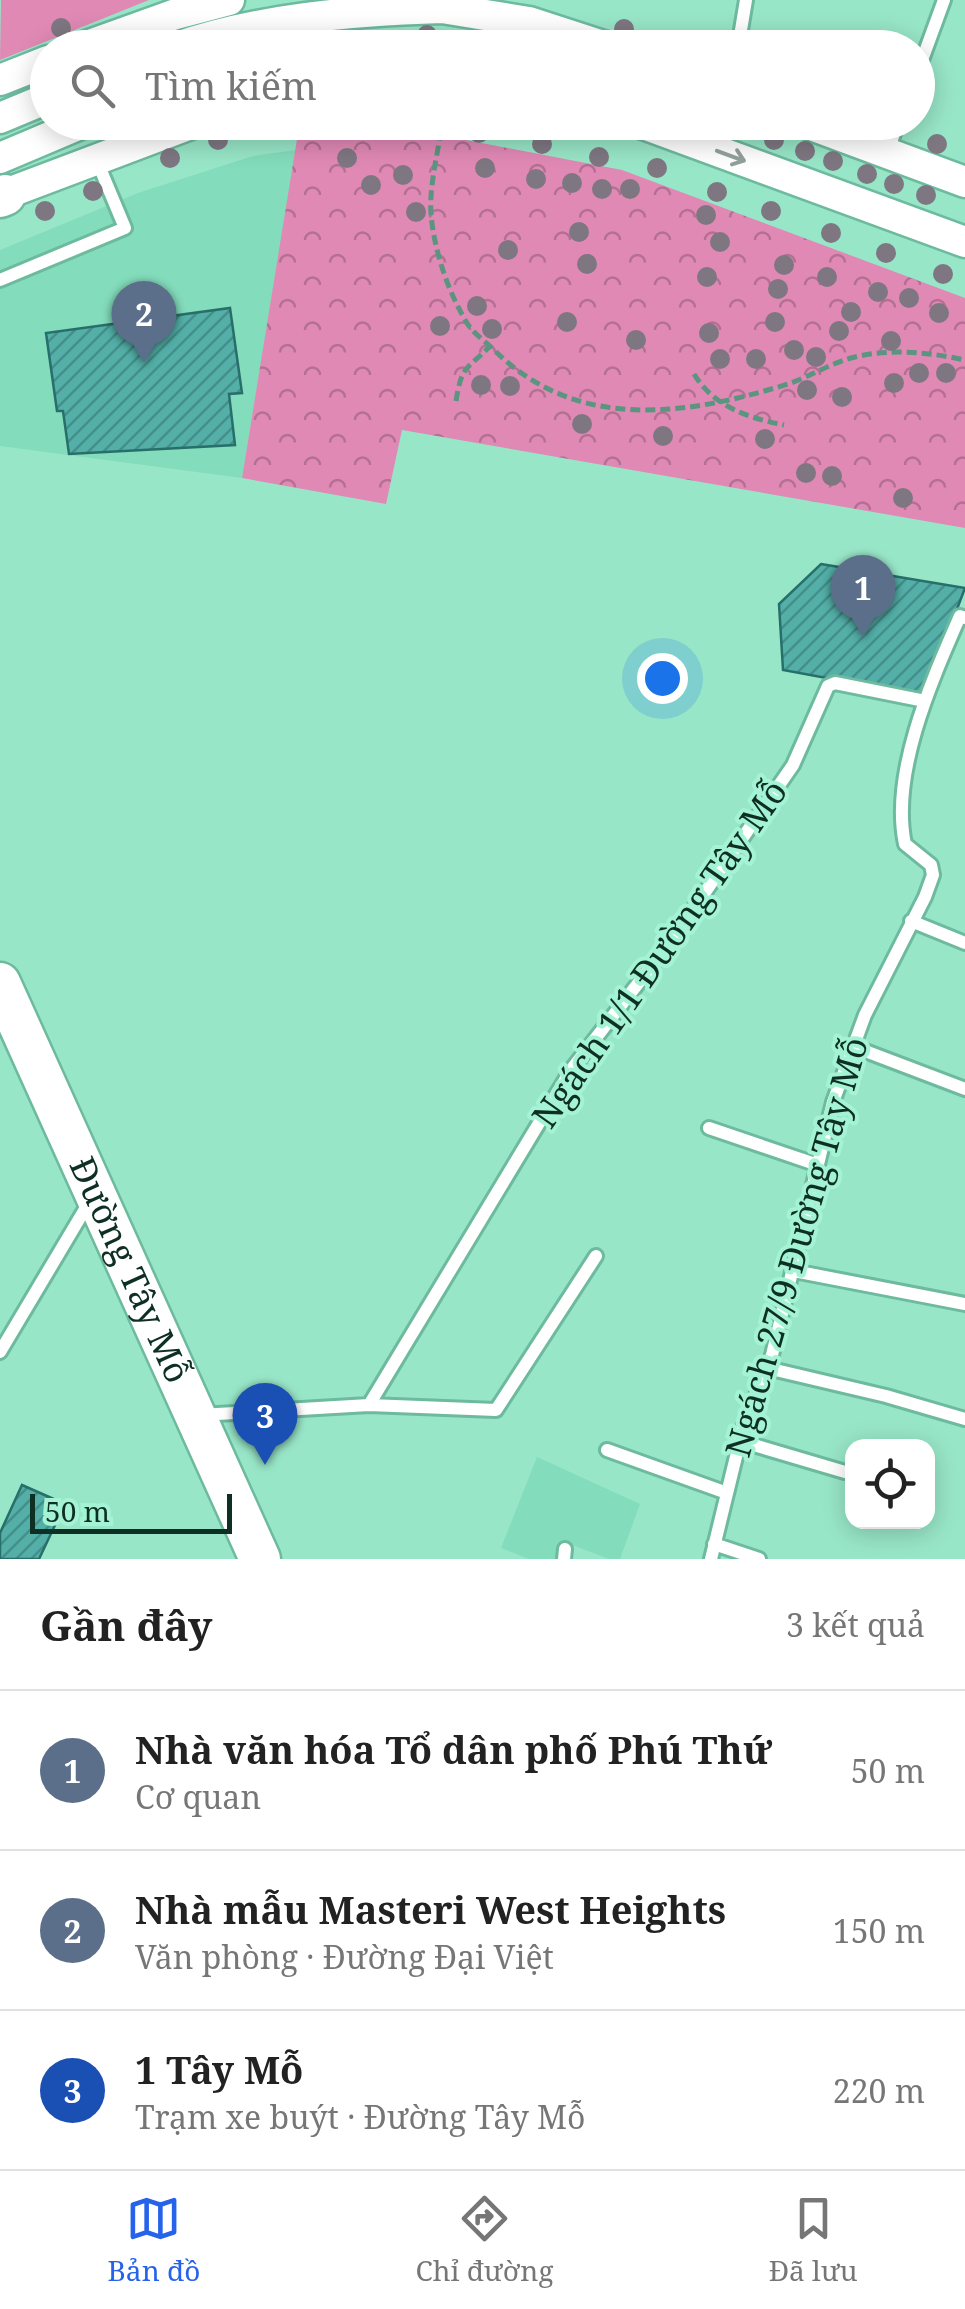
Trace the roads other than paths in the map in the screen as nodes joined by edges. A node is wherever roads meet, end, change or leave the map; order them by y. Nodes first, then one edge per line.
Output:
1 (229, 0) edge
2 (746, 0) edge
3 (944, 0) edge
4 (430, 4) edge
5 (131, 30) edge
6 (240, 30) edge
7 (555, 30) edge
8 (741, 30) edge
9 (933, 30) edge
10 (30, 68) edge
11 (0, 80) edge
12 (30, 106) edge
13 (0, 118) edge
14 (62, 140) edge
15 (147, 140) edge
16 (685, 140) edge
17 (852, 140) edge
18 (892, 140) edge
19 (887, 153) junction
20 (96, 159) junction
21 (965, 182) edge
22 (1, 187) edge
23 (965, 242) edge
24 (0, 280) edge
25 (963, 613) edge
26 (924, 702) junction
27 (912, 921) junction
28 (965, 943) edge
29 (0, 983) edge
30 (852, 1046) junction
31 (965, 1088) edge
32 (709, 1128) dead end
33 (818, 1164) junction
34 (95, 1193) junction
35 (596, 1256) dead end
36 (794, 1272) junction
37 (965, 1304) edge
38 (0, 1352) edge
39 (767, 1368) junction
40 (370, 1405) junction
41 (197, 1416) junction
42 (965, 1419) edge
43 (740, 1441) junction
44 (607, 1450) dead end
45 (844, 1472) dead end
46 (727, 1492) junction
47 (712, 1552) edge
48 (260, 1559) edge
49 (759, 1559) edge

1 - 5 street
2 - 8 lane
3 - 9 lane
4 - 6 street
4 - 7 street
10 - 11 street
12 - 13 street
14 - 22 street
15 - 20 street
16 -> 23 street
17 - 19 street
18 - 19 lane
19 - 21 street
20 - 22 street
20 - 24 lane
25 - 26 lane, Ngách 27/9 Đường Tây Mỗ
26 - 27 lane, Ngách 27/9 Đường Tây Mỗ
26 - 40 lane, Ngách 1/1 Đường Tây Mỗ
27 - 28 lane
27 - 30 lane, Ngách 27/9 Đường Tây Mỗ
29 - 34 main road, Đường Tây Mỗ
30 - 31 lane
30 - 33 lane, Ngách 27/9 Đường Tây Mỗ
32 - 33 lane
33 - 36 lane, Ngách 27/9 Đường Tây Mỗ
34 - 38 lane
34 - 41 main road, Đường Tây Mỗ
35 - 40 lane
36 - 37 lane
36 - 39 lane, Ngách 27/9 Đường Tây Mỗ
39 - 42 lane
39 - 43 lane, Ngách 27/9 Đường Tây Mỗ
40 - 41 lane
41 - 48 main road, Đường Tây Mỗ
43 - 45 lane
43 - 46 lane, Ngách 27/9 Đường Tây Mỗ
44 - 46 lane
46 - 47 lane, Ngách 27/9 Đường Tây Mỗ
47 - 49 lane

